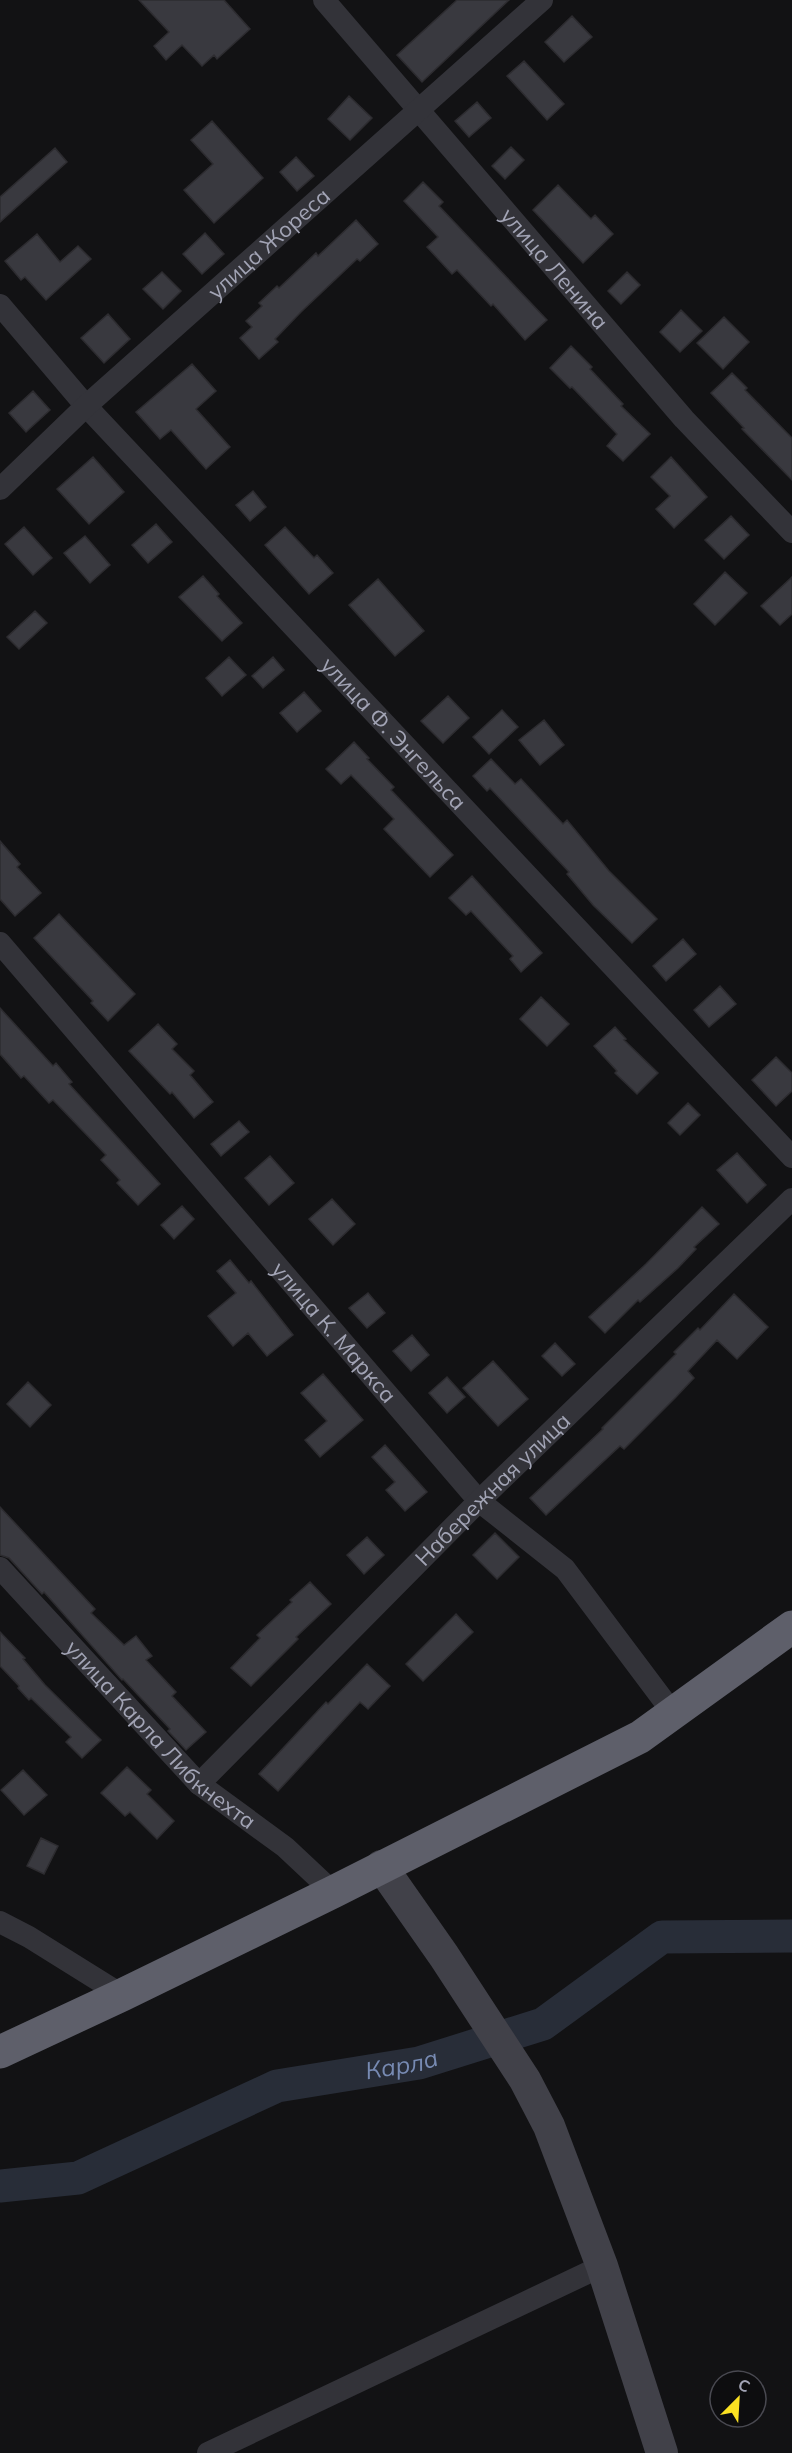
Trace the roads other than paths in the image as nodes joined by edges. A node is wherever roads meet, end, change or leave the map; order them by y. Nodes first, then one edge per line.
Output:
1 (324, 0) edge
2 (542, 0) edge
3 (419, 109) junction
4 (0, 305) edge
5 (87, 406) junction
6 (0, 489) edge
7 (792, 532) edge
8 (0, 943) edge
9 (792, 1157) edge
10 (792, 1199) edge
11 (479, 1501) junction
12 (0, 1568) edge
13 (792, 1627) edge
14 (673, 1713) junction
15 (199, 1784) junction
16 (381, 1866) junction
17 (333, 1892) junction
18 (0, 1922) edge
19 (122, 1995) junction
20 (0, 2052) edge
21 (602, 2266) junction
22 (208, 2453) edge
23 (662, 2453) edge

1 - 3 street, улица Ленина
2 - 3 street, улица Жореса
3 - 5 street, улица Жореса
3 - 7 street, улица Ленина
4 - 5 street, улица Ф. Энгельса
5 - 6 street, улица Жореса
5 - 9 street, улица Ф. Энгельса
8 - 11 street, улица К. Маркса
10 - 11 street, Набережная улица
11 - 14 street, улица К. Маркса
11 - 15 street, Набережная улица
12 - 15 street, улица Карла Либкнехта
13 - 14 highway
14 - 16 highway
15 - 17 street, улица Карла Либкнехта
16 - 17 highway
16 - 21 street
17 - 19 highway
18 - 19 street
19 - 20 highway
21 - 22 street
21 - 23 street

